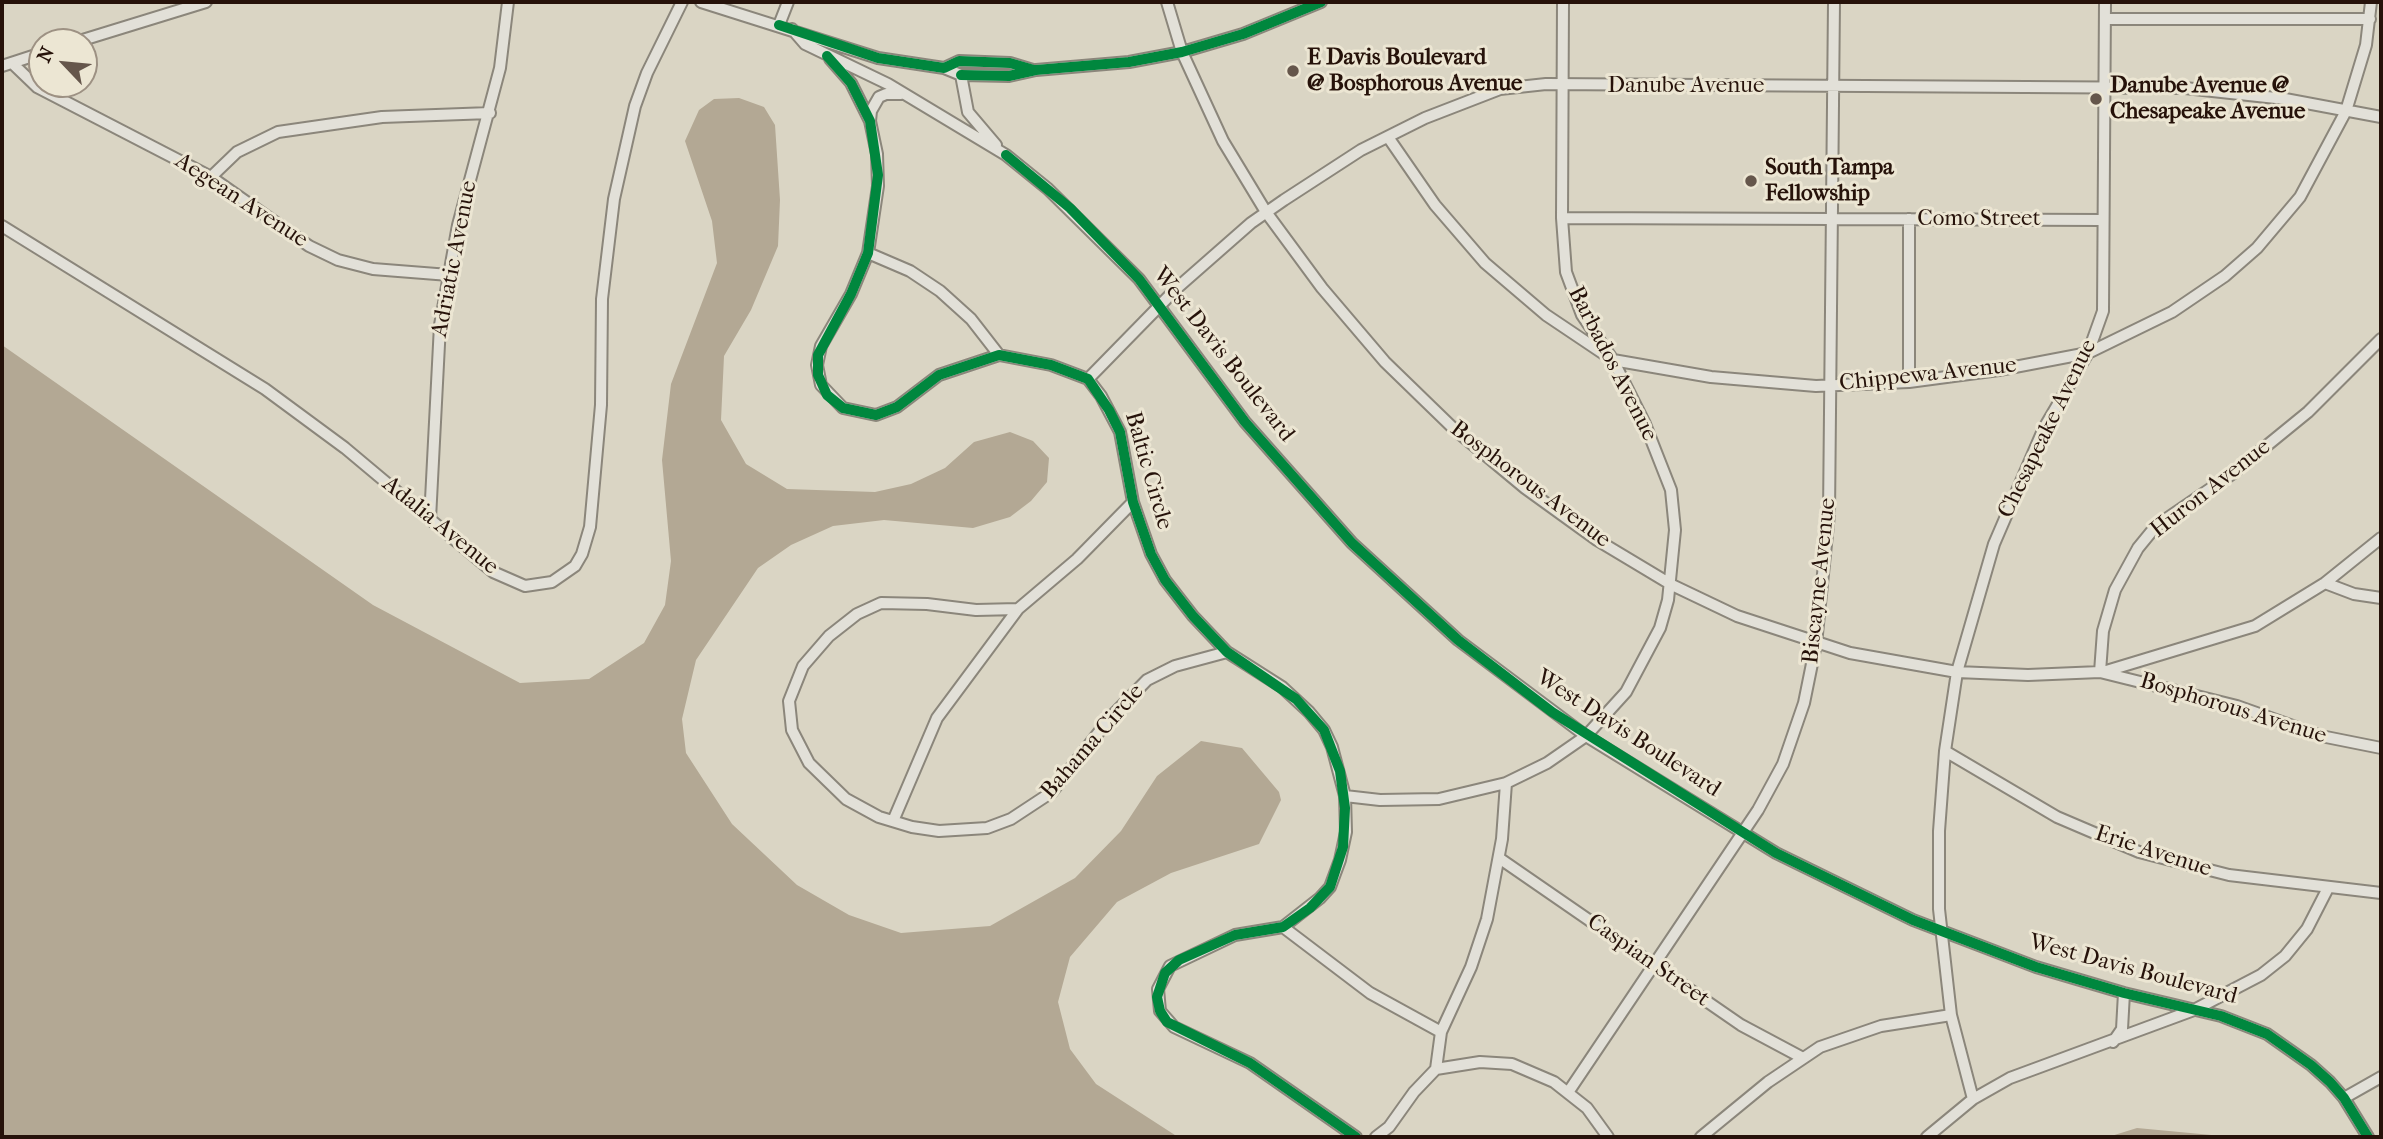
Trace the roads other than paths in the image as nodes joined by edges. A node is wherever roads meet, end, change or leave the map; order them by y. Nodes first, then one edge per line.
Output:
1 (206, 2) edge
2 (509, 2) edge
3 (682, 2) edge
4 (701, 2) edge
5 (788, 2) edge
6 (1167, 2) edge
7 (1321, 2) edge
8 (1563, 2) edge
9 (1834, 2) edge
10 (2105, 2) edge
11 (2371, 2) edge
12 (2106, 19) junction
13 (2370, 19) junction
14 (779, 25) junction
15 (792, 29) junction
16 (98, 35) edge
17 (1182, 52) junction
18 (827, 56) junction
19 (28, 57) edge
20 (7, 64) edge
21 (944, 68) junction
22 (1036, 70) junction
23 (961, 75) junction
24 (1562, 85) junction
25 (1834, 86) junction
26 (2106, 86) junction
27 (906, 94) junction
28 (2346, 111) junction
29 (490, 113) junction
30 (2381, 117) edge
31 (870, 121) junction
32 (1388, 136) junction
33 (1006, 155) junction
34 (211, 177) junction
35 (1266, 212) junction
36 (1562, 218) junction
37 (1833, 219) junction
38 (1909, 219) junction
39 (2104, 220) junction
40 (2, 226) edge
41 (868, 253) junction
42 (449, 275) junction
43 (1160, 304) junction
44 (2381, 339) edge
45 (2088, 353) junction
46 (999, 355) junction
47 (1613, 360) junction
48 (1088, 379) junction
49 (1909, 382) junction
50 (1831, 386) junction
51 (1133, 502) junction
52 (430, 519) junction
53 (2381, 538) edge
54 (2325, 583) junction
55 (1672, 585) junction
56 (2381, 598) edge
57 (1018, 609) junction
58 (1816, 644) junction
59 (1227, 652) junction
60 (1957, 672) junction
61 (2100, 672) junction
62 (1586, 736) junction
63 (2381, 748) edge
64 (1945, 751) junction
65 (1506, 783) junction
66 (1345, 796) junction
67 (893, 821) junction
68 (1743, 834) junction
69 (1499, 858) junction
70 (2328, 888) junction
71 (2381, 893) edge
72 (1283, 927) junction
73 (1941, 932) junction
74 (1654, 965) junction
75 (2124, 993) junction
76 (2194, 1010) junction
77 (1951, 1015) junction
78 (1441, 1032) junction
79 (2113, 1042) junction
80 (1801, 1057) junction
81 (1436, 1069) junction
82 (2381, 1076) edge
83 (1569, 1091) junction
84 (2344, 1098) junction
85 (1973, 1099) junction
86 (1356, 1137) edge
87 (1376, 1137) edge
88 (1608, 1137) edge
89 (1701, 1137) edge
90 (1927, 1137) edge
91 (2368, 1137) edge

1 - 16 street
2 - 29 street, Adriatic Avenue
3 - 52 street, Adalia Avenue
4 - 14 street
5 - 14 street
6 - 17 street, Bosphorous Avenue
7 - 17 street
8 - 24 street, Barbados Avenue
9 - 25 street, Biscayne Avenue
10 - 12 street, Chesapeake Avenue
11 - 13 street, Chippewa Avenue
12 - 13 street
12 - 26 street, Chesapeake Avenue
13 - 28 street, Chippewa Avenue
14 - 15 street
15 - 18 street, West Davis Boulevard
15 - 21 street
17 - 22 street
17 - 35 street, Bosphorous Avenue
18 - 27 street, West Davis Boulevard
18 - 31 street
19 - 20 street
20 - 34 street, Aegean Avenue
21 - 22 street
21 - 23 street
22 - 23 street
23 - 33 street, West Davis Boulevard
24 - 25 street, Danube Avenue
24 - 32 street, Danube Avenue
24 - 36 street, Barbados Avenue
25 - 26 street, Danube Avenue
25 - 37 street, Biscayne Avenue
26 - 28 street, Danube Avenue
26 - 39 street, Chesapeake Avenue
27 - 31 street
27 - 33 street, West Davis Boulevard
28 - 30 street, Danube Avenue
28 - 45 street, Chippewa Avenue
29 - 34 street
29 - 42 street, Adriatic Avenue
31 - 41 street
32 - 35 street, Danube Avenue
32 - 47 street, Chippewa Avenue
33 - 43 street, West Davis Boulevard
34 - 42 street, Aegean Avenue
35 - 43 street, Danube Avenue
35 - 55 street, Bosphorous Avenue
36 - 37 street, Como Street
36 - 47 street, Barbados Avenue
37 - 38 street, Como Street
37 - 50 street, Biscayne Avenue
38 - 39 street, Como Street
38 - 49 street
39 - 45 street, Chesapeake Avenue
40 - 52 street, Adalia Avenue
41 - 46 street
41 - 46 street
42 - 52 street, Adriatic Avenue
43 - 48 street, Danube Avenue
43 - 62 street, West Davis Boulevard
44 - 61 street, Huron Avenue
45 - 49 street, Chippewa Avenue
45 - 60 street, Chesapeake Avenue
46 - 48 street
47 - 50 street, Chippewa Avenue
47 - 55 street, Barbados Avenue
48 - 51 street, Baltic Circle
49 - 50 street, Chippewa Avenue
50 - 58 street, Biscayne Avenue
51 - 57 street
51 - 59 street, Baltic Circle
53 - 54 street
54 - 56 street
54 - 61 street
55 - 58 street, Bosphorous Avenue
55 - 62 street, Barbados Avenue
57 - 67 street
57 - 67 street, Bahama Circle
58 - 60 street, Bosphorous Avenue
58 - 68 street, Biscayne Avenue
59 - 66 street, Baltic Circle
59 - 67 street, Bahama Circle
60 - 61 street, Bosphorous Avenue
60 - 64 street, Chesapeake Avenue
61 - 63 street, Bosphorous Avenue
62 - 65 street, Barbados Avenue
62 - 68 street, West Davis Boulevard
64 - 70 street, Erie Avenue
64 - 73 street, Chesapeake Avenue
65 - 66 street, Barbados Avenue
65 - 69 street
66 - 72 street, Baltic Circle
68 - 73 street, West Davis Boulevard
68 - 74 street, Biscayne Avenue
69 - 74 street, Caspian Street
69 - 78 street
70 - 71 street, Erie Avenue
70 - 76 street
72 - 78 street
72 - 86 street
73 - 75 street, West Davis Boulevard
73 - 77 street, Chesapeake Avenue
74 - 80 street, Caspian Street
74 - 83 street, Biscayne Avenue
75 - 76 street, West Davis Boulevard
75 - 79 street
76 - 79 street
76 - 84 street, West Davis Boulevard
77 - 80 street
77 - 85 street, Chesapeake Avenue
78 - 81 street
79 - 85 street
80 - 89 street
81 - 83 street
81 - 87 street
82 - 84 street
83 - 88 street
84 - 91 street, West Davis Boulevard
85 - 90 street

